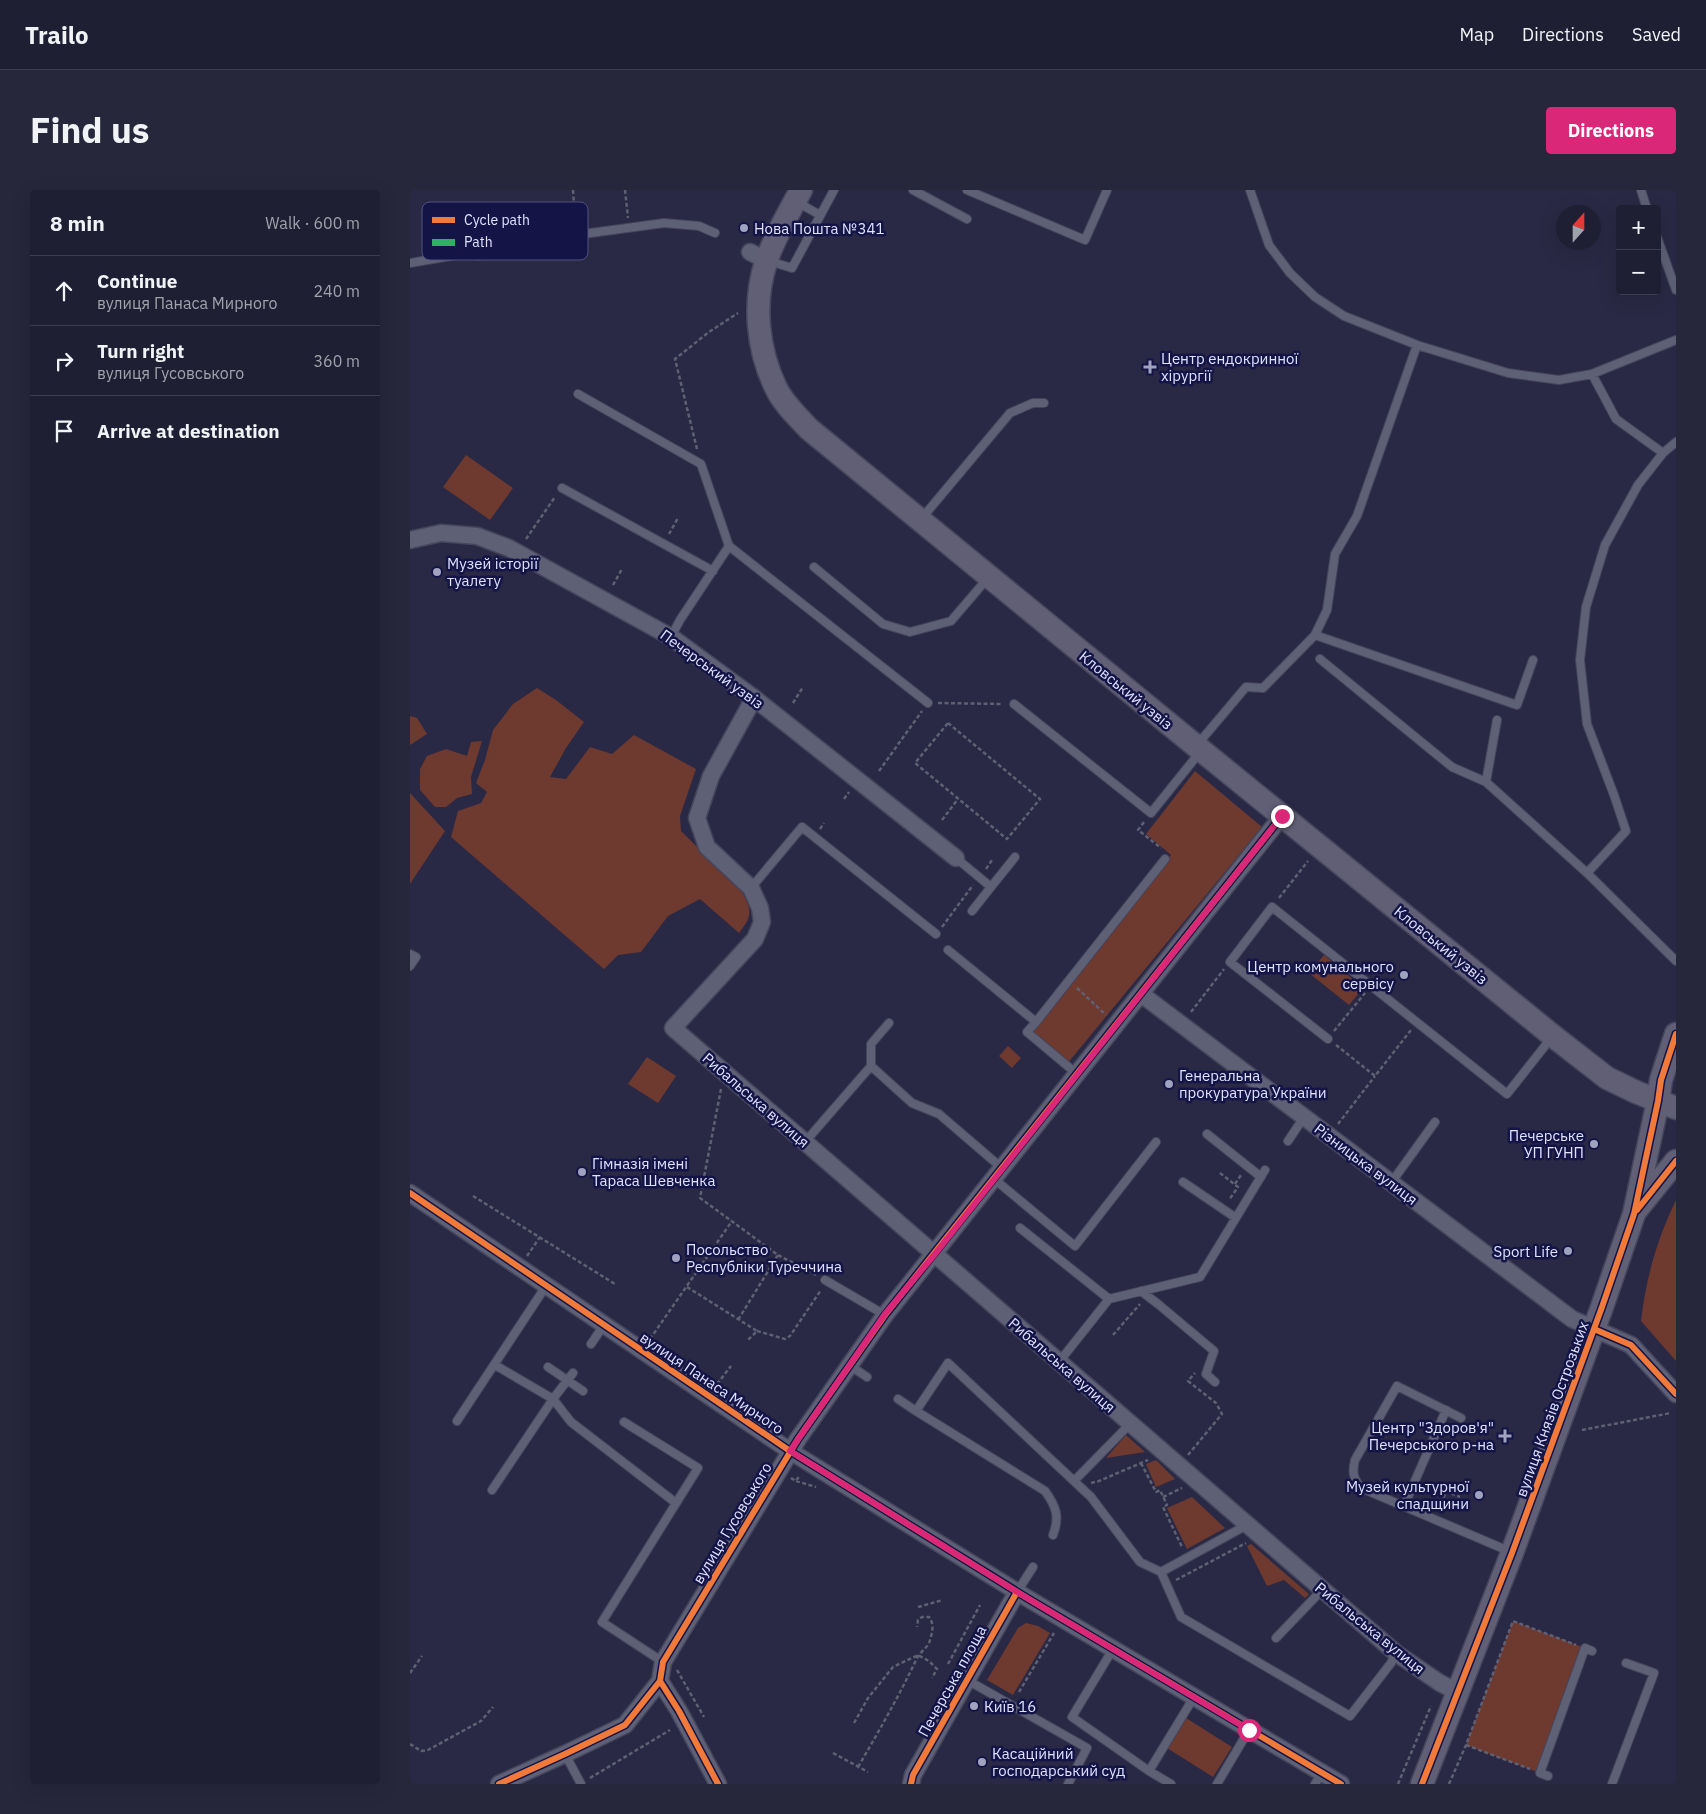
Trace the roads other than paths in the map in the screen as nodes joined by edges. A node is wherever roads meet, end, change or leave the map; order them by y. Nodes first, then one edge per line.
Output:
1 (834, 190) edge
2 (913, 190) edge
3 (967, 190) edge
4 (1107, 190) edge
5 (1250, 190) edge
6 (1641, 190) edge
7 (798, 195) edge
8 (1646, 205) edge
9 (820, 215) junction
10 (967, 219) dead end
11 (588, 233) edge
12 (715, 233) dead end
13 (1661, 248) edge
14 (754, 254) junction
15 (424, 260) edge
16 (410, 263) edge
17 (1676, 290) edge
18 (1676, 340) edge
19 (1417, 345) junction
20 (1592, 374) junction
21 (578, 394) dead end
22 (1044, 403) dead end
23 (1676, 442) edge
24 (1664, 453) junction
25 (562, 488) road end
26 (920, 520) junction
27 (410, 540) edge
28 (729, 546) junction
29 (814, 567) dead end
30 (713, 571) junction
31 (988, 577) junction
32 (1315, 635) junction
33 (671, 637) junction
34 (1320, 659) dead end
35 (1533, 660) dead end
36 (754, 698) junction
37 (928, 703) road end
38 (1014, 704) road end
39 (1497, 720) dead end
40 (1198, 748) junction
41 (1486, 782) junction
42 (1282, 816) junction
43 (1015, 857) dead end
44 (956, 858) joint
45 (1165, 859) road end
46 (1586, 873) junction
47 (991, 887) junction
48 (751, 888) junction
49 (972, 911) dead end
50 (936, 934) road end
51 (948, 950) dead end
52 (410, 954) edge
53 (1676, 961) edge
54 (410, 966) edge
55 (1141, 994) junction
56 (1036, 1022) junction
57 (889, 1023) dead end
58 (1676, 1034) edge
59 (1553, 1036) junction
60 (1328, 1039) road end
61 (871, 1066) junction
62 (1077, 1074) junction
63 (1667, 1105) edge
64 (1304, 1117) junction
65 (1435, 1122) dead end
66 (1208, 1134) dead end
67 (1288, 1141) dead end
68 (805, 1142) junction
69 (1156, 1142) dead end
70 (1676, 1161) edge
71 (998, 1174) junction
72 (1183, 1182) dead end
73 (1391, 1183) junction
74 (410, 1193) edge
75 (1634, 1214) junction
76 (1236, 1218) junction
77 (1020, 1228) dead end
78 (935, 1254) junction
79 (825, 1280) road end
80 (546, 1286) junction
81 (1144, 1294) junction
82 (1109, 1299) junction
83 (885, 1314) junction
84 (604, 1325) junction
85 (1594, 1330) junction
86 (591, 1344) dead end
87 (1059, 1362) junction
88 (494, 1364) junction
89 (849, 1365) junction
90 (548, 1367) dead end
91 (571, 1376) junction
92 (867, 1377) dead end
93 (1215, 1382) dead end
94 (584, 1391) dead end
95 (1676, 1394) edge
96 (898, 1398) dead end
97 (553, 1399) junction
98 (1446, 1410) junction
99 (916, 1411) junction
100 (1461, 1418) dead end
101 (457, 1421) dead end
102 (624, 1422) dead end
103 (1130, 1424) junction
104 (790, 1451) junction
105 (1076, 1483) junction
106 (492, 1490) dead end
107 (676, 1503) junction
108 (1404, 1506) junction
109 (1249, 1532) junction
110 (1053, 1534) dead end
111 (1512, 1553) junction
112 (1033, 1566) dead end
113 (1160, 1572) junction
114 (1322, 1590) junction
115 (1017, 1592) junction
116 (1276, 1638) dead end
117 (1113, 1649) junction
118 (1588, 1649) road end
119 (1396, 1653) junction
120 (665, 1659) junction
121 (1626, 1663) dead end
122 (967, 1680) junction
123 (660, 1682) junction
124 (1458, 1692) junction
125 (1194, 1697) junction
126 (1249, 1730) junction
127 (566, 1754) junction
128 (1149, 1771) junction
129 (1548, 1776) dead end
130 (1319, 1778) edge
131 (499, 1784) edge
132 (581, 1784) edge
133 (718, 1784) edge
134 (911, 1784) edge
135 (1068, 1784) edge
136 (1171, 1784) edge
137 (1217, 1784) edge
138 (1341, 1784) edge
139 (1422, 1784) edge
140 (1612, 1784) edge

1 - 9 lane
2 - 10 lane
3 - 4 lane
5 - 19 lane
6 - 8 lane
7 - 9 lane
7 - 14 street, Кловський узвіз
9 - 14 lane
11 - 12 lane
13 - 17 lane
14 - 26 street, Кловський узвіз
15 - 16 lane
18 - 20 lane
19 - 20 lane
19 - 32 lane
20 - 24 lane
21 - 28 lane
22 - 26 lane
23 - 24 lane
24 - 46 lane
25 - 30 lane
26 - 31 street, Кловський узвіз
27 - 33 street, Печерський узвіз
28 - 30 lane
28 - 37 lane
29 - 31 lane
30 - 33 lane
31 - 40 street, Кловський узвіз
32 - 35 lane
32 - 40 lane
33 - 36 street, Печерський узвіз
34 - 41 lane
36 - 44 street, Печерський узвіз
36 - 48 street
38 - 40 lane
39 - 41 lane
40 - 42 street, Кловський узвіз
41 - 46 lane
42 - 55 street, вулиця Гусовського
42 - 59 street, Кловський узвіз
43 - 47 lane
44 - 47 lane
45 - 56 lane
46 - 53 lane
47 - 49 lane
48 - 50 lane
48 - 68 street, Рибальська вулиця
51 - 56 lane
52 - 54 lane
55 - 62 street, вулиця Гусовського
55 - 64 street, Різницька вулиця
56 - 62 lane
57 - 61 lane
58 - 63 street, вулиця Князів Острозьких
59 - 60 lane
59 - 63 street, Кловський узвіз
61 - 68 lane
61 - 71 lane
62 - 71 street, вулиця Гусовського
63 - 75 street, вулиця Князів Острозьких
64 - 67 lane
64 - 73 street, Різницька вулиця
65 - 73 lane
66 - 76 lane
68 - 78 street, Рибальська вулиця
69 - 71 lane
70 - 75 street
71 - 78 street, вулиця Гусовського
72 - 76 lane
73 - 85 street, Різницька вулиця
74 - 80 street, вулиця Панаса Мирного
75 - 85 street, вулиця Князів Острозьких
76 - 81 lane
77 - 82 lane
78 - 83 street, вулиця Гусовського
78 - 87 street, Рибальська вулиця
79 - 83 lane
80 - 84 street, вулиця Панаса Мирного
80 - 88 lane
81 - 82 lane
81 - 93 lane
82 - 87 lane
83 - 89 street, вулиця Гусовського
84 - 86 lane
84 - 104 street, вулиця Панаса Мирного
85 - 95 street, Різницька вулиця
85 - 111 street, вулиця Князів Острозьких
87 - 103 street, Рибальська вулиця
88 - 97 lane
88 - 101 lane
89 - 92 lane
89 - 104 street, вулиця Гусовського
90 - 91 lane
91 - 94 lane
91 - 97 lane
96 - 99 lane
97 - 106 lane
97 - 107 lane
98 - 100 lane
98 - 108 lane
98 - 108 lane
99 - 105 lane
99 - 110 lane
102 - 107 lane
103 - 105 lane
103 - 109 street, Рибальська вулиця
104 - 115 street, вулиця Панаса Мирного
104 - 120 street, вулиця Гусовського
105 - 113 lane
107 - 120 lane
108 - 111 lane
109 - 113 lane
109 - 114 street, Рибальська вулиця
111 - 124 street, вулиця Князів Острозьких
112 - 115 lane
113 - 119 lane
114 - 116 lane
114 - 119 street, Рибальська вулиця
115 - 117 street, вулиця Панаса Мирного
115 - 122 street, Печерська площа
117 - 125 street, вулиця Панаса Мирного
117 - 128 lane
118 - 129 lane
119 - 124 street, Рибальська вулиця
120 - 123 street, вулиця Гусовського
121 - 140 lane
122 - 134 street, Печерська площа
122 - 135 lane
123 - 127 street
123 - 133 street
124 - 139 street, вулиця Князів Острозьких
125 - 126 street, вулиця Панаса Мирного
125 - 128 lane
126 - 130 street, вулиця Панаса Мирного
126 - 137 lane
127 - 131 street
127 - 132 lane
128 - 136 lane
130 - 138 street, вулиця Панаса Мирного

